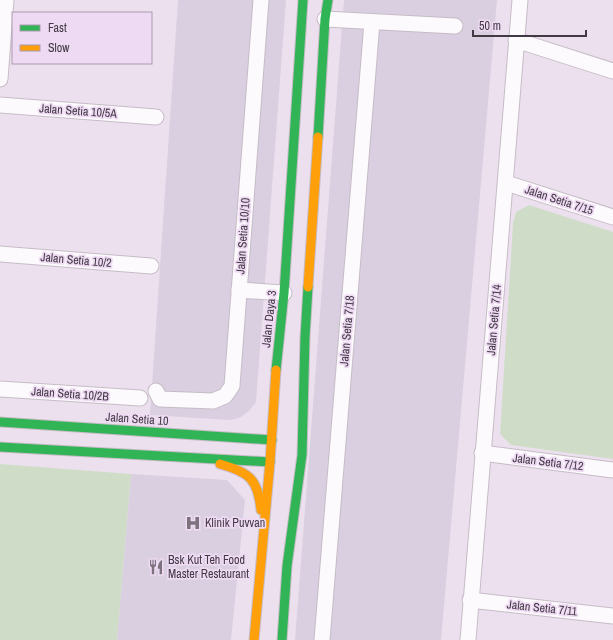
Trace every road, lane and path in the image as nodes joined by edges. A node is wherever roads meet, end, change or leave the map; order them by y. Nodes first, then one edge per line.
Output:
1 (6, 0) edge
2 (261, 0) edge
3 (303, 0) edge
4 (328, 0) edge
5 (520, 0) edge
6 (325, 19) junction
7 (372, 22) junction
8 (455, 26) dead end
9 (516, 40) junction
10 (613, 71) edge
11 (0, 79) edge
12 (0, 105) edge
13 (156, 118) dead end
14 (506, 183) junction
15 (613, 217) edge
16 (0, 254) edge
17 (151, 266) dead end
18 (239, 290) junction
19 (284, 293) junction
20 (306, 337) junction
21 (276, 372) junction
22 (0, 389) edge
23 (156, 392) dead end
24 (140, 398) dead end
25 (294, 413) dead end
26 (266, 414) dead end
27 (0, 422) edge
28 (249, 429) dead end
29 (202, 436) junction
30 (272, 440) junction
31 (0, 448) edge
32 (482, 453) junction
33 (200, 458) junction
34 (270, 462) junction
35 (613, 470) edge
36 (287, 497) dead end
37 (262, 553) junction
38 (287, 566) junction
39 (470, 600) junction
40 (613, 616) edge
41 (254, 640) edge
42 (282, 640) edge
43 (322, 640) edge
44 (468, 640) edge

1 - 11 street
2 - 18 street, Jalan Setia 10/10
3 - 19 street, Jalan Daya 3
4 - 6 street
5 - 9 street, Jalan Setia 7/14
6 - 7 street
6 - 20 street
7 - 8 street
7 - 43 street, Jalan Setia 7/18
9 - 10 street
9 - 14 street, Jalan Setia 7/14
12 - 13 street, Jalan Setia 10/5A
14 - 15 street, Jalan Setia 7/15
14 - 32 street, Jalan Setia 7/14
16 - 17 street, Jalan Setia 10/2
18 - 19 street
18 - 23 street, Jalan Setia 10/10
19 - 21 street, Jalan Daya 3
20 - 25 street
20 - 38 street
21 - 26 street
21 - 30 street, Jalan Daya 3
22 - 24 street, Jalan Setia 10/2B
27 - 29 street, Jalan Setia 10
28 - 29 street
29 - 30 street, Jalan Setia 10
30 - 34 street
31 - 33 street
32 - 35 street, Jalan Setia 7/12
32 - 39 street, Jalan Setia 7/14
33 - 34 street
33 - 37 street
34 - 37 street
36 - 38 street
37 - 41 street
38 - 42 street
39 - 40 street, Jalan Setia 7/11
39 - 44 street, Jalan Setia 7/14

